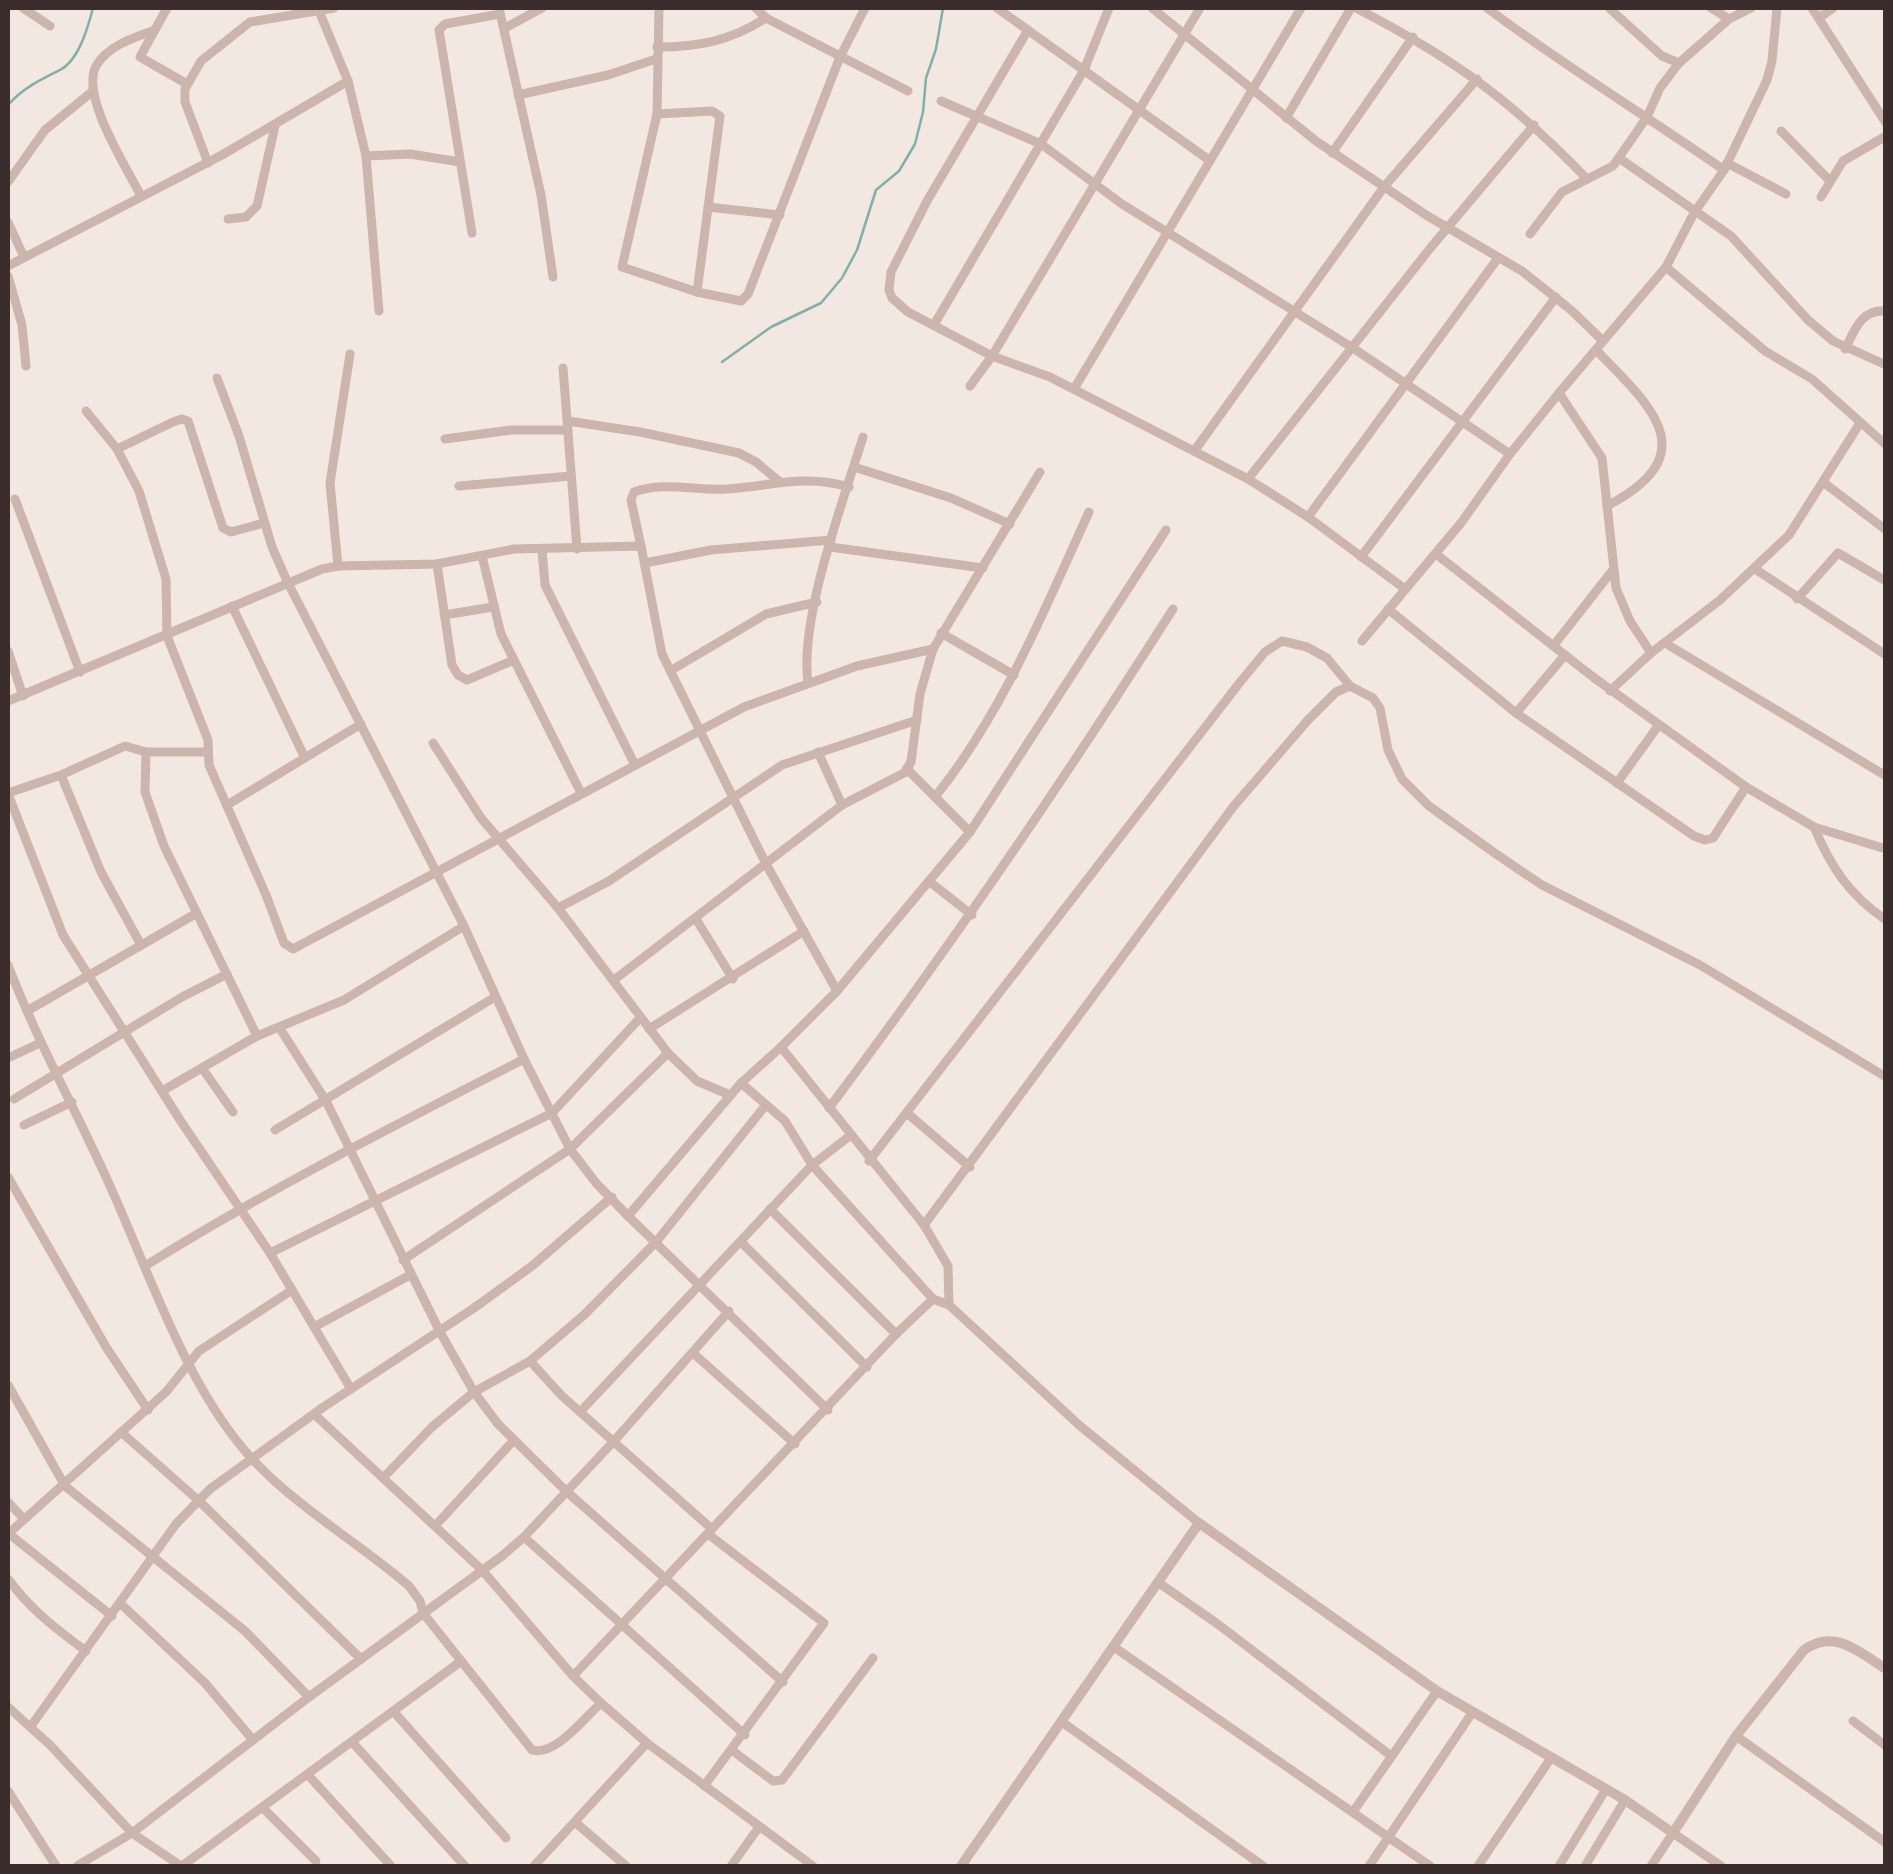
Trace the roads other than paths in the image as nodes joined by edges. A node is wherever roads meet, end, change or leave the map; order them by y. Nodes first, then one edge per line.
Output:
1 (23, 8) edge
2 (167, 8) edge
3 (334, 8) edge
4 (542, 8) edge
5 (659, 8) edge
6 (756, 8) edge
7 (865, 8) edge
8 (997, 8) edge
9 (1108, 8) edge
10 (1152, 8) edge
11 (1200, 8) edge
12 (1301, 8) edge
13 (1354, 8) edge
14 (1487, 8) edge
15 (1609, 8) edge
16 (1711, 8) edge
17 (1752, 8) edge
18 (1778, 8) edge
19 (1812, 8) edge
20 (1833, 8) edge
21 (500, 10) edge
22 (319, 11) junction
23 (766, 18) junction
24 (1819, 18) junction
25 (1729, 20) junction
26 (50, 26) dead end
27 (505, 28) junction
28 (154, 30) junction
29 (1028, 30) junction
30 (1183, 31) junction
31 (1413, 37) junction
32 (657, 47) junction
33 (840, 57) junction
34 (656, 59) junction
35 (1679, 63) junction
36 (1084, 70) junction
37 (1477, 78) junction
38 (348, 82) junction
39 (187, 84) junction
40 (93, 91) junction
41 (908, 91) dead end
42 (1251, 91) junction
43 (518, 95) junction
44 (941, 101) dead end
45 (1140, 107) junction
46 (657, 114) junction
47 (979, 117) junction
48 (1647, 117) junction
49 (1286, 118) junction
50 (1886, 123) edge
51 (1534, 124) junction
52 (275, 126) junction
53 (1781, 131) dead end
54 (1886, 136) edge
55 (1041, 144) junction
56 (1332, 152) junction
57 (366, 156) junction
58 (1619, 158) junction
59 (1209, 160) junction
60 (460, 162) junction
61 (208, 163) junction
62 (1725, 166) junction
63 (1586, 179) junction
64 (1830, 181) junction
65 (8, 182) edge
66 (1095, 184) junction
67 (1384, 187) junction
68 (1786, 194) dead end
69 (141, 196) junction
70 (1822, 197) dead end
71 (708, 207) junction
72 (1694, 212) junction
73 (780, 215) junction
74 (228, 220) dead end
75 (8, 222) edge
76 (1447, 228) junction
77 (472, 233) dead end
78 (1165, 233) junction
79 (1530, 234) dead end
80 (24, 257) junction
81 (1498, 258) junction
82 (8, 266) edge
83 (1666, 267) junction
84 (8, 276) edge
85 (553, 278) dead end
86 (697, 292) junction
87 (1556, 297) junction
88 (379, 311) dead end
89 (1295, 311) junction
90 (1886, 311) edge
91 (935, 323) junction
92 (1600, 346) junction
93 (1353, 348) junction
94 (1845, 349) junction
95 (350, 354) dead end
96 (992, 356) junction
97 (1886, 365) edge
98 (26, 366) dead end
99 (563, 368) dead end
100 (217, 378) dead end
101 (1407, 385) junction
102 (970, 386) dead end
103 (1074, 389) junction
104 (1560, 392) junction
105 (86, 412) dead end
106 (1463, 423) junction
107 (1860, 423) junction
108 (568, 426) junction
109 (862, 437) dead end
110 (445, 439) dead end
111 (1886, 446) edge
112 (117, 450) junction
113 (1195, 450) junction
114 (1510, 454) junction
115 (854, 467) junction
116 (1040, 472) dead end
117 (571, 476) junction
118 (1248, 479) junction
119 (780, 482) junction
120 (1823, 482) junction
121 (459, 486) dead end
122 (849, 488) junction
123 (15, 499) dead end
124 (1607, 506) junction
125 (1089, 512) dead end
126 (1308, 517) junction
127 (264, 523) junction
128 (1010, 524) junction
129 (1166, 530) dead end
130 (1886, 530) edge
131 (830, 544) junction
132 (640, 546) junction
133 (542, 550) junction
134 (577, 550) junction
135 (1436, 554) junction
136 (482, 556) junction
137 (1361, 557) junction
138 (644, 563) junction
139 (437, 564) junction
140 (338, 566) junction
141 (983, 568) junction
142 (1755, 569) junction
143 (1612, 571) junction
144 (287, 581) junction
145 (1886, 581) edge
146 (1405, 590) junction
147 (1797, 599) junction
148 (817, 602) junction
149 (232, 606) junction
150 (493, 608) junction
151 (1173, 608) dead end
152 (1388, 609) junction
153 (444, 614) junction
154 (941, 633) junction
155 (168, 636) junction
156 (1362, 641) dead end
157 (1665, 642) junction
158 (1554, 646) junction
159 (933, 649) junction
160 (8, 651) edge
161 (1652, 653) junction
162 (1565, 655) junction
163 (1886, 655) edge
164 (514, 660) junction
165 (670, 671) junction
166 (80, 672) junction
167 (1014, 675) junction
168 (808, 683) junction
169 (1350, 686) junction
170 (1610, 690) junction
171 (22, 696) junction
172 (8, 702) edge
173 (1516, 712) junction
174 (917, 720) junction
175 (361, 724) junction
176 (1658, 726) junction
177 (700, 728) junction
178 (434, 743) dead end
179 (146, 752) junction
180 (208, 752) junction
181 (818, 752) junction
182 (305, 758) junction
183 (634, 763) junction
184 (907, 769) junction
185 (62, 775) junction
186 (1886, 776) edge
187 (1617, 783) junction
188 (1746, 786) junction
189 (8, 793) edge
190 (581, 793) junction
191 (935, 796) junction
192 (733, 797) junction
193 (227, 805) junction
194 (842, 805) junction
195 (1814, 827) junction
196 (970, 832) junction
197 (497, 837) junction
198 (1886, 849) edge
199 (766, 864) junction
200 (437, 873) junction
201 (930, 882) junction
202 (558, 908) junction
203 (197, 912) junction
204 (972, 915) junction
205 (696, 919) junction
206 (1886, 920) edge
207 (464, 926) junction
208 (804, 931) junction
209 (141, 946) junction
210 (8, 965) edge
211 (88, 974) junction
212 (227, 974) junction
213 (733, 979) junction
214 (614, 980) junction
215 (836, 990) junction
216 (495, 997) junction
217 (27, 1012) junction
218 (640, 1018) junction
219 (279, 1028) junction
220 (650, 1029) junction
221 (124, 1032) junction
222 (257, 1036) junction
223 (40, 1043) junction
224 (781, 1048) junction
225 (668, 1053) junction
226 (8, 1058) edge
227 (524, 1059) junction
228 (202, 1068) junction
229 (58, 1072) junction
230 (1886, 1076) edge
231 (740, 1083) junction
232 (162, 1090) junction
233 (730, 1095) junction
234 (14, 1100) dead end
235 (326, 1101) junction
236 (72, 1102) junction
237 (765, 1106) junction
238 (829, 1108) junction
239 (233, 1112) dead end
240 (552, 1113) junction
241 (908, 1113) junction
242 (24, 1125) dead end
243 (275, 1130) dead end
244 (851, 1135) junction
245 (350, 1148) junction
246 (570, 1149) junction
247 (869, 1161) junction
248 (812, 1165) junction
249 (970, 1167) junction
250 (8, 1177) edge
251 (612, 1197) junction
252 (375, 1203) junction
253 (239, 1208) junction
254 (770, 1209) junction
255 (628, 1216) junction
256 (924, 1226) junction
257 (656, 1242) junction
258 (741, 1242) junction
259 (270, 1253) junction
260 (403, 1260) junction
261 (145, 1266) junction
262 (410, 1275) junction
263 (702, 1286) junction
264 (292, 1290) junction
265 (934, 1299) junction
266 (950, 1305) junction
267 (729, 1312) junction
268 (314, 1327) junction
269 (440, 1332) junction
270 (896, 1334) junction
271 (693, 1353) junction
272 (530, 1360) junction
273 (188, 1367) junction
274 (867, 1367) junction
275 (8, 1385) edge
276 (351, 1389) junction
277 (474, 1392) junction
278 (148, 1410) junction
279 (828, 1410) junction
280 (580, 1412) junction
281 (314, 1414) junction
282 (121, 1432) junction
283 (513, 1441) junction
284 (614, 1442) junction
285 (795, 1444) junction
286 (253, 1461) junction
287 (384, 1478) junction
288 (65, 1486) junction
289 (566, 1491) junction
290 (198, 1500) junction
291 (8, 1502) edge
292 (24, 1519) junction
293 (1199, 1523) junction
294 (435, 1526) junction
295 (710, 1532) junction
296 (8, 1534) edge
297 (524, 1536) junction
298 (154, 1557) junction
299 (482, 1570) junction
300 (668, 1578) junction
301 (8, 1579) edge
302 (1158, 1582) junction
303 (121, 1604) junction
304 (423, 1613) junction
305 (112, 1616) junction
306 (622, 1626) junction
307 (1114, 1648) junction
308 (86, 1651) junction
309 (873, 1658) dead end
310 (361, 1659) junction
311 (460, 1662) junction
312 (1886, 1670) edge
313 (573, 1676) junction
314 (783, 1682) junction
315 (1437, 1691) junction
316 (309, 1697) junction
317 (601, 1703) junction
318 (8, 1706) edge
319 (393, 1711) junction
320 (1472, 1713) junction
321 (18, 1715) junction
322 (1853, 1721) dead end
323 (8, 1722) edge
324 (1062, 1722) junction
325 (31, 1726) junction
326 (744, 1735) junction
327 (1736, 1736) junction
328 (254, 1740) junction
329 (352, 1742) junction
330 (646, 1743) junction
331 (1886, 1746) edge
332 (733, 1751) junction
333 (1390, 1755) junction
334 (1551, 1758) junction
335 (308, 1774) junction
336 (704, 1786) junction
337 (1606, 1790) junction
338 (8, 1791) edge
339 (1625, 1800) junction
340 (263, 1808) junction
341 (1354, 1812) junction
342 (574, 1822) junction
343 (759, 1827) junction
344 (132, 1833) junction
345 (1673, 1833) junction
346 (1388, 1835) junction
347 (506, 1838) dead end
348 (1886, 1843) edge
349 (316, 1860) dead end
350 (56, 1866) edge
351 (77, 1866) edge
352 (182, 1866) edge
353 (391, 1866) edge
354 (466, 1866) edge
355 (534, 1866) edge
356 (626, 1866) edge
357 (731, 1866) edge
358 (813, 1866) edge
359 (962, 1866) edge
360 (1263, 1866) edge
361 (1368, 1866) edge
362 (1430, 1866) edge
363 (1478, 1866) edge
364 (1559, 1866) edge
365 (1585, 1866) edge
366 (1652, 1866) edge
367 (1721, 1866) edge

1 - 26 street
2 - 28 street
3 - 22 street
4 - 27 street
5 - 32 street
6 - 23 street
7 - 33 street
8 - 29 street
9 - 36 street
10 - 30 street
11 - 30 street
12 - 42 street
13 - 31 street
13 - 49 street
14 - 48 street
15 - 35 street
16 - 25 street
17 - 25 street
18 - 62 street
19 - 24 street
20 - 24 street
21 - 27 street
21 - 60 street
22 - 38 street
22 - 39 street
23 - 32 street
23 - 33 street
24 - 50 street
25 - 35 street
27 - 43 street
28 - 39 street
28 - 40 street
29 - 36 street
29 - 47 street
30 - 42 street
30 - 45 street
31 - 37 street
31 - 56 street
32 - 34 street
33 - 41 street
33 - 73 street
34 - 43 street
34 - 46 street
35 - 48 street
36 - 45 street
36 - 55 street
37 - 51 street
37 - 67 street
38 - 52 street
38 - 57 street
39 - 61 street
40 - 65 street
40 - 69 street
42 - 49 street
42 - 59 street
43 - 85 street
44 - 47 street
45 - 59 street
45 - 66 street
46 - 71 street
46 - 86 street
47 - 55 street
47 - 91 street
48 - 58 street
48 - 62 street
49 - 56 street
51 - 63 street
51 - 76 street
52 - 61 street
52 - 74 street
53 - 64 street
54 - 64 street
55 - 66 street
55 - 91 street
56 - 67 street
57 - 60 street
57 - 88 street
58 - 63 street
58 - 72 street
59 - 78 street
60 - 77 street
61 - 69 street
62 - 68 street
62 - 72 street
63 - 79 street
64 - 70 street
66 - 78 street
66 - 96 street
67 - 76 street
67 - 89 street
69 - 80 street
71 - 73 street
71 - 86 street
72 - 83 street
72 - 94 street
73 - 86 street
75 - 80 street
76 - 81 street
76 - 93 street
78 - 89 street
78 - 103 street
80 - 82 street
81 - 87 street
81 - 101 street
83 - 92 street
83 - 107 street
84 - 98 street
87 - 92 street
87 - 106 street
89 - 93 street
89 - 113 street
90 - 94 street
91 - 96 street
92 - 104 street
92 - 124 street
93 - 101 street
93 - 118 street
94 - 97 street
95 - 140 street
96 - 102 street
96 - 103 street
99 - 108 street
100 - 127 street
101 - 106 street
101 - 126 street
103 - 113 street
104 - 114 street
104 - 124 street
105 - 112 street
106 - 114 street
106 - 137 street
107 - 111 street
107 - 120 street
108 - 110 street
108 - 117 street
108 - 119 street
109 - 115 street
112 - 127 street
112 - 155 street
113 - 118 street
114 - 135 street
115 - 122 street
115 - 128 street
116 - 128 street
117 - 121 street
117 - 134 street
118 - 126 street
119 - 122 street
119 - 132 street
120 - 130 street
120 - 142 street
122 - 131 street
123 - 166 street
124 - 143 street
125 - 167 street
126 - 137 street
127 - 144 street
128 - 141 street
129 - 196 street
131 - 138 street
131 - 141 street
131 - 148 street
132 - 134 street
132 - 138 street
133 - 134 street
133 - 136 street
133 - 183 street
135 - 146 street
135 - 158 street
136 - 139 street
136 - 150 street
137 - 146 street
138 - 165 street
139 - 140 street
139 - 153 street
140 - 144 street
141 - 154 street
142 - 147 street
142 - 157 street
143 - 158 street
143 - 161 street
144 - 149 street
144 - 175 street
145 - 147 street
146 - 152 street
147 - 163 street
148 - 165 street
148 - 168 street
149 - 155 street
149 - 182 street
150 - 153 street
150 - 164 street
151 - 204 street
152 - 156 street
152 - 173 street
153 - 164 street
154 - 159 street
154 - 167 street
155 - 166 street
155 - 180 street
157 - 161 street
157 - 186 street
158 - 162 street
159 - 168 street
159 - 174 street
160 - 171 street
161 - 170 street
162 - 170 street
162 - 173 street
164 - 190 street
165 - 177 street
166 - 171 street
167 - 191 street
168 - 177 street
169 - 230 street
169 - 241 street
169 - 249 street
170 - 176 street
171 - 172 street
173 - 187 street
174 - 181 street
174 - 184 street
175 - 182 street
175 - 200 street
176 - 187 street
176 - 188 street
177 - 183 street
177 - 192 street
178 - 197 street
179 - 180 street
179 - 185 street
179 - 203 street
180 - 193 street
181 - 192 street
181 - 194 street
182 - 193 street
183 - 190 street
184 - 191 street
184 - 194 street
185 - 189 street
185 - 209 street
187 - 188 street
188 - 195 street
189 - 211 street
190 - 197 street
191 - 196 street
192 - 199 street
192 - 202 street
193 - 200 street
194 - 199 street
195 - 198 street
195 - 206 street
196 - 201 street
197 - 200 street
197 - 202 street
199 - 205 street
199 - 208 street
200 - 207 street
201 - 204 street
201 - 215 street
202 - 214 street
203 - 209 street
203 - 212 street
204 - 238 street
205 - 213 street
205 - 214 street
207 - 216 street
207 - 219 street
208 - 213 street
208 - 215 street
209 - 211 street
210 - 217 street
211 - 217 street
211 - 221 street
212 - 221 street
212 - 222 street
213 - 220 street
214 - 218 street
215 - 224 street
216 - 227 street
216 - 235 street
217 - 223 street
218 - 220 street
218 - 240 street
219 - 222 street
219 - 235 street
220 - 225 street
221 - 229 street
221 - 232 street
222 - 228 street
223 - 226 street
223 - 229 street
224 - 231 street
224 - 238 street
225 - 233 street
225 - 246 street
227 - 240 street
227 - 245 street
228 - 232 street
228 - 239 street
229 - 234 street
229 - 236 street
231 - 233 street
231 - 237 street
232 - 253 street
233 - 255 street
235 - 243 street
235 - 245 street
236 - 242 street
236 - 261 street
237 - 248 street
237 - 257 street
238 - 244 street
240 - 246 street
240 - 252 street
241 - 247 street
241 - 249 street
244 - 247 street
244 - 248 street
245 - 252 street
245 - 253 street
246 - 251 street
246 - 260 street
247 - 256 street
248 - 254 street
248 - 265 street
249 - 256 street
250 - 278 street
251 - 255 street
251 - 269 street
252 - 259 street
252 - 260 street
253 - 259 street
253 - 261 street
254 - 258 street
254 - 270 street
255 - 257 street
256 - 266 street
257 - 263 street
257 - 272 street
258 - 263 street
258 - 274 street
259 - 264 street
260 - 262 street
261 - 273 street
262 - 268 street
262 - 269 street
263 - 267 street
263 - 280 street
264 - 268 street
264 - 273 street
265 - 266 street
265 - 270 street
266 - 293 street
267 - 271 street
267 - 279 street
268 - 276 street
269 - 276 street
269 - 277 street
270 - 274 street
271 - 284 street
271 - 285 street
272 - 277 street
272 - 280 street
273 - 278 street
273 - 286 street
274 - 279 street
275 - 288 street
276 - 281 street
277 - 283 street
277 - 287 street
278 - 282 street
279 - 285 street
280 - 284 street
281 - 286 street
281 - 287 street
282 - 288 street
282 - 290 street
283 - 289 street
283 - 294 street
284 - 289 street
284 - 295 street
285 - 295 street
286 - 290 street
286 - 304 street
287 - 294 street
288 - 292 street
288 - 298 street
289 - 297 street
289 - 300 street
290 - 298 street
290 - 310 street
291 - 292 street
292 - 296 street
293 - 302 street
293 - 315 street
294 - 299 street
295 - 300 street
295 - 314 street
296 - 305 street
297 - 299 street
297 - 306 street
298 - 303 street
298 - 316 street
299 - 304 street
299 - 313 street
300 - 306 street
300 - 314 street
301 - 308 street
302 - 307 street
302 - 333 street
303 - 305 street
303 - 328 street
304 - 310 street
304 - 311 street
305 - 308 street
306 - 313 street
306 - 326 street
307 - 324 street
307 - 341 street
308 - 325 street
309 - 332 street
310 - 316 street
311 - 317 street
311 - 319 street
312 - 327 street
313 - 317 street
314 - 326 street
315 - 320 street
315 - 333 street
316 - 328 street
317 - 330 street
318 - 321 street
319 - 329 street
319 - 347 street
320 - 334 street
320 - 346 street
321 - 323 street
321 - 325 street
322 - 331 street
324 - 359 street
324 - 360 street
325 - 344 street
326 - 332 street
327 - 345 street
327 - 348 street
328 - 344 street
329 - 335 street
329 - 354 street
330 - 336 street
330 - 342 street
332 - 336 street
333 - 341 street
334 - 337 street
334 - 363 street
335 - 340 street
335 - 353 street
336 - 343 street
337 - 339 street
337 - 364 street
338 - 350 street
339 - 345 street
339 - 365 street
340 - 349 street
340 - 352 street
341 - 346 street
342 - 355 street
342 - 356 street
343 - 357 street
343 - 358 street
344 - 351 street
344 - 352 street
345 - 366 street
345 - 367 street
346 - 361 street
346 - 362 street

